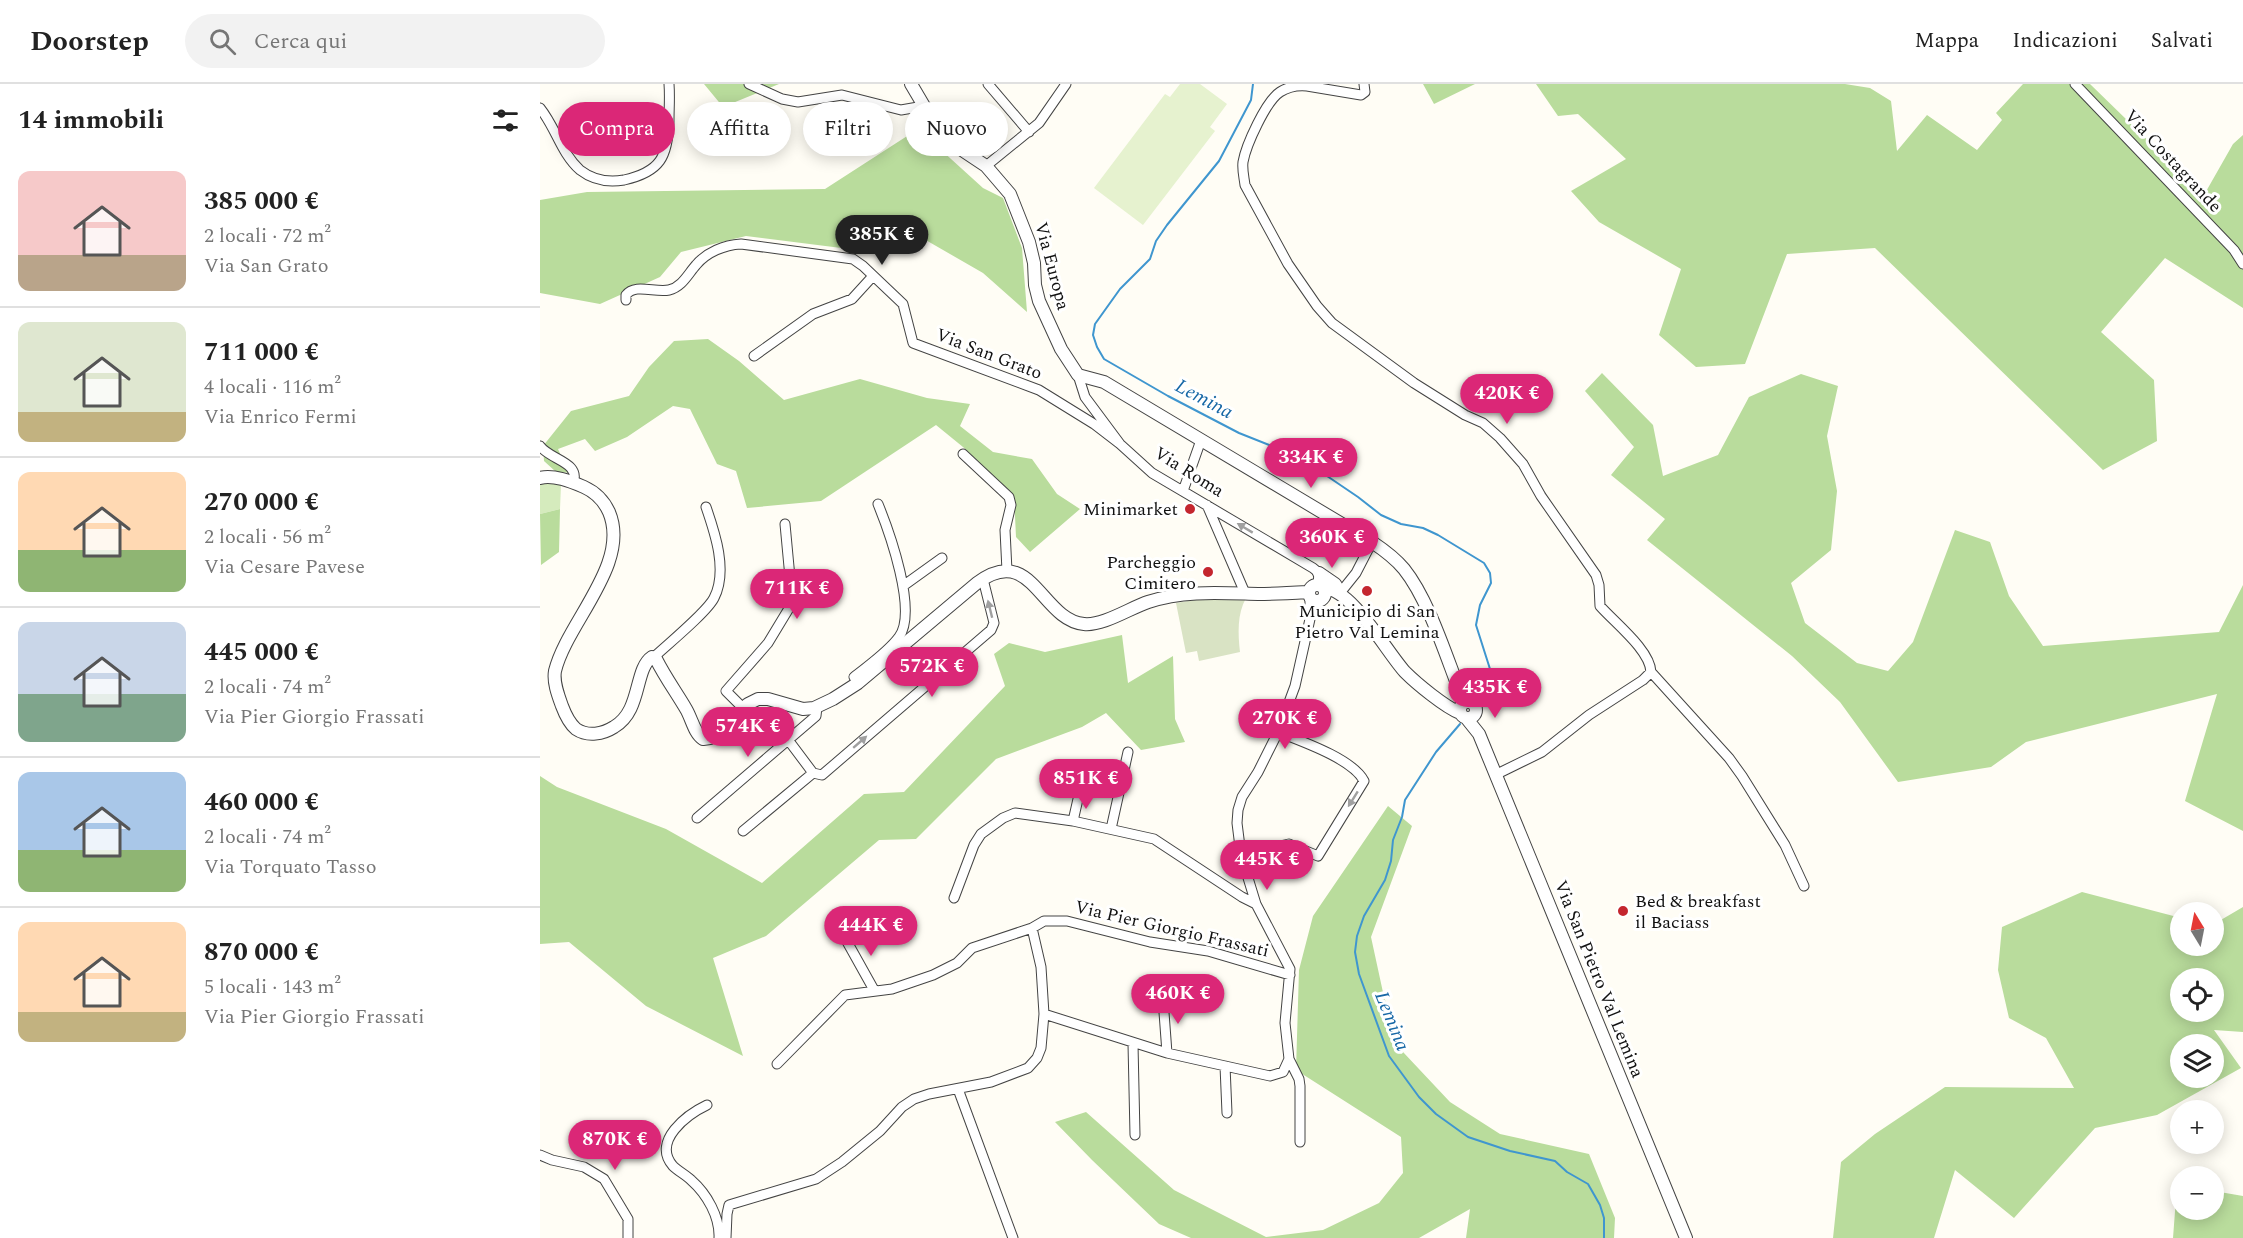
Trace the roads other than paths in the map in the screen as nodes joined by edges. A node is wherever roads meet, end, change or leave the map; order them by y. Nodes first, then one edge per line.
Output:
1 (669, 84) edge
2 (749, 84) edge
3 (911, 84) edge
4 (1065, 84) edge
5 (1364, 84) edge
6 (2076, 84) edge
7 (991, 86) edge
8 (1276, 89) edge
9 (922, 102) edge
10 (540, 108) edge
11 (905, 109) edge
12 (1029, 132) junction
13 (971, 156) edge
14 (986, 166) junction
15 (2243, 264) edge
16 (873, 276) junction
17 (626, 300) dead end
18 (754, 356) dead end
19 (1078, 375) junction
20 (1201, 440) junction
21 (1120, 444) junction
22 (540, 446) edge
23 (963, 454) dead end
24 (540, 478) edge
25 (573, 483) junction
26 (1183, 491) junction
27 (878, 504) dead end
28 (1207, 506) junction
29 (706, 507) dead end
30 (784, 524) dead end
31 (1372, 543) junction
32 (942, 558) dead end
33 (1007, 571) junction
34 (983, 579) junction
35 (903, 586) junction
36 (1317, 588) junction
37 (1245, 593) junction
38 (1348, 600) junction
39 (654, 657) junction
40 (1651, 672) junction
41 (858, 683) junction
42 (817, 706) junction
43 (743, 708) junction
44 (1463, 709) junction
45 (1278, 732) junction
46 (789, 741) junction
47 (1128, 752) dead end
48 (813, 773) junction
49 (1496, 775) junction
50 (1083, 777) dead end
51 (697, 818) dead end
52 (1073, 821) junction
53 (1111, 829) junction
54 (743, 831) dead end
55 (1241, 855) junction
56 (1804, 886) dead end
57 (954, 898) dead end
58 (1256, 904) junction
59 (1032, 928) junction
60 (845, 938) dead end
61 (1290, 975) junction
62 (874, 990) junction
63 (1163, 999) dead end
64 (1044, 1014) junction
65 (1133, 1044) junction
66 (1167, 1053) junction
67 (1289, 1059) junction
68 (777, 1064) dead end
69 (1225, 1066) junction
70 (958, 1089) junction
71 (707, 1105) dead end
72 (1227, 1113) dead end
73 (1135, 1135) dead end
74 (1300, 1142) dead end
75 (540, 1155) edge
76 (628, 1238) edge
77 (719, 1238) edge
78 (726, 1238) edge
79 (1013, 1238) edge
80 (1686, 1238) edge

1 - 10 street
2 - 11 street
3 - 9 street, Via Europa
4 - 12 street
5 - 8 street
6 - 15 street, Via Costagrande
7 - 12 street
8 - 40 street
12 - 14 street
13 - 14 street, Via Europa
14 - 19 street, Via Europa
16 - 17 street, Via San Grato
16 - 18 street
16 - 21 street, Via San Grato
19 - 20 street
19 - 21 street, Via Roma
20 - 26 street
20 - 31 street
21 - 26 street, Via Roma
22 - 25 street
23 - 33 street
24 - 25 street
25 - 39 street
26 - 28 street, Via Roma
27 - 35 street
36 -> 28 street, Via Roma
28 - 37 street
29 - 39 street
30 - 43 street
31 - 38 street
31 - 44 street
32 - 35 street
33 - 34 street
33 - 37 street
34 - 41 street
48 -> 34 street
35 - 41 street
36 - 37 street
36 - 38 street
36 - 38 street
36 - 45 street, Via Pier Giorgio Frassati
38 - 44 street
39 - 43 street
40 - 49 street
40 - 56 street
41 - 42 street
42 - 43 street
42 - 46 street
44 - 49 street, Via San Pietro Val Lemina
45 - 55 street, Via Pier Giorgio Frassati
45 -> 55 street
46 - 48 street
46 - 51 street
47 - 53 street
48 - 54 street
49 - 80 street, Via San Pietro Val Lemina
50 - 52 street
52 - 53 street
52 - 57 street
53 - 58 street
55 - 58 street, Via Pier Giorgio Frassati
58 - 61 street, Via Pier Giorgio Frassati
59 - 61 street, Via Pier Giorgio Frassati
59 - 62 street, Via Pier Giorgio Frassati
59 - 64 street
60 - 62 street
61 - 67 street
62 - 68 street, Via Pier Giorgio Frassati
63 - 66 street
64 - 65 street
64 - 70 street
65 - 66 street
65 - 73 street
66 - 69 street
67 - 69 street
67 - 74 street
69 - 72 street
70 - 78 street
70 - 79 street
71 - 77 street
75 - 76 street

